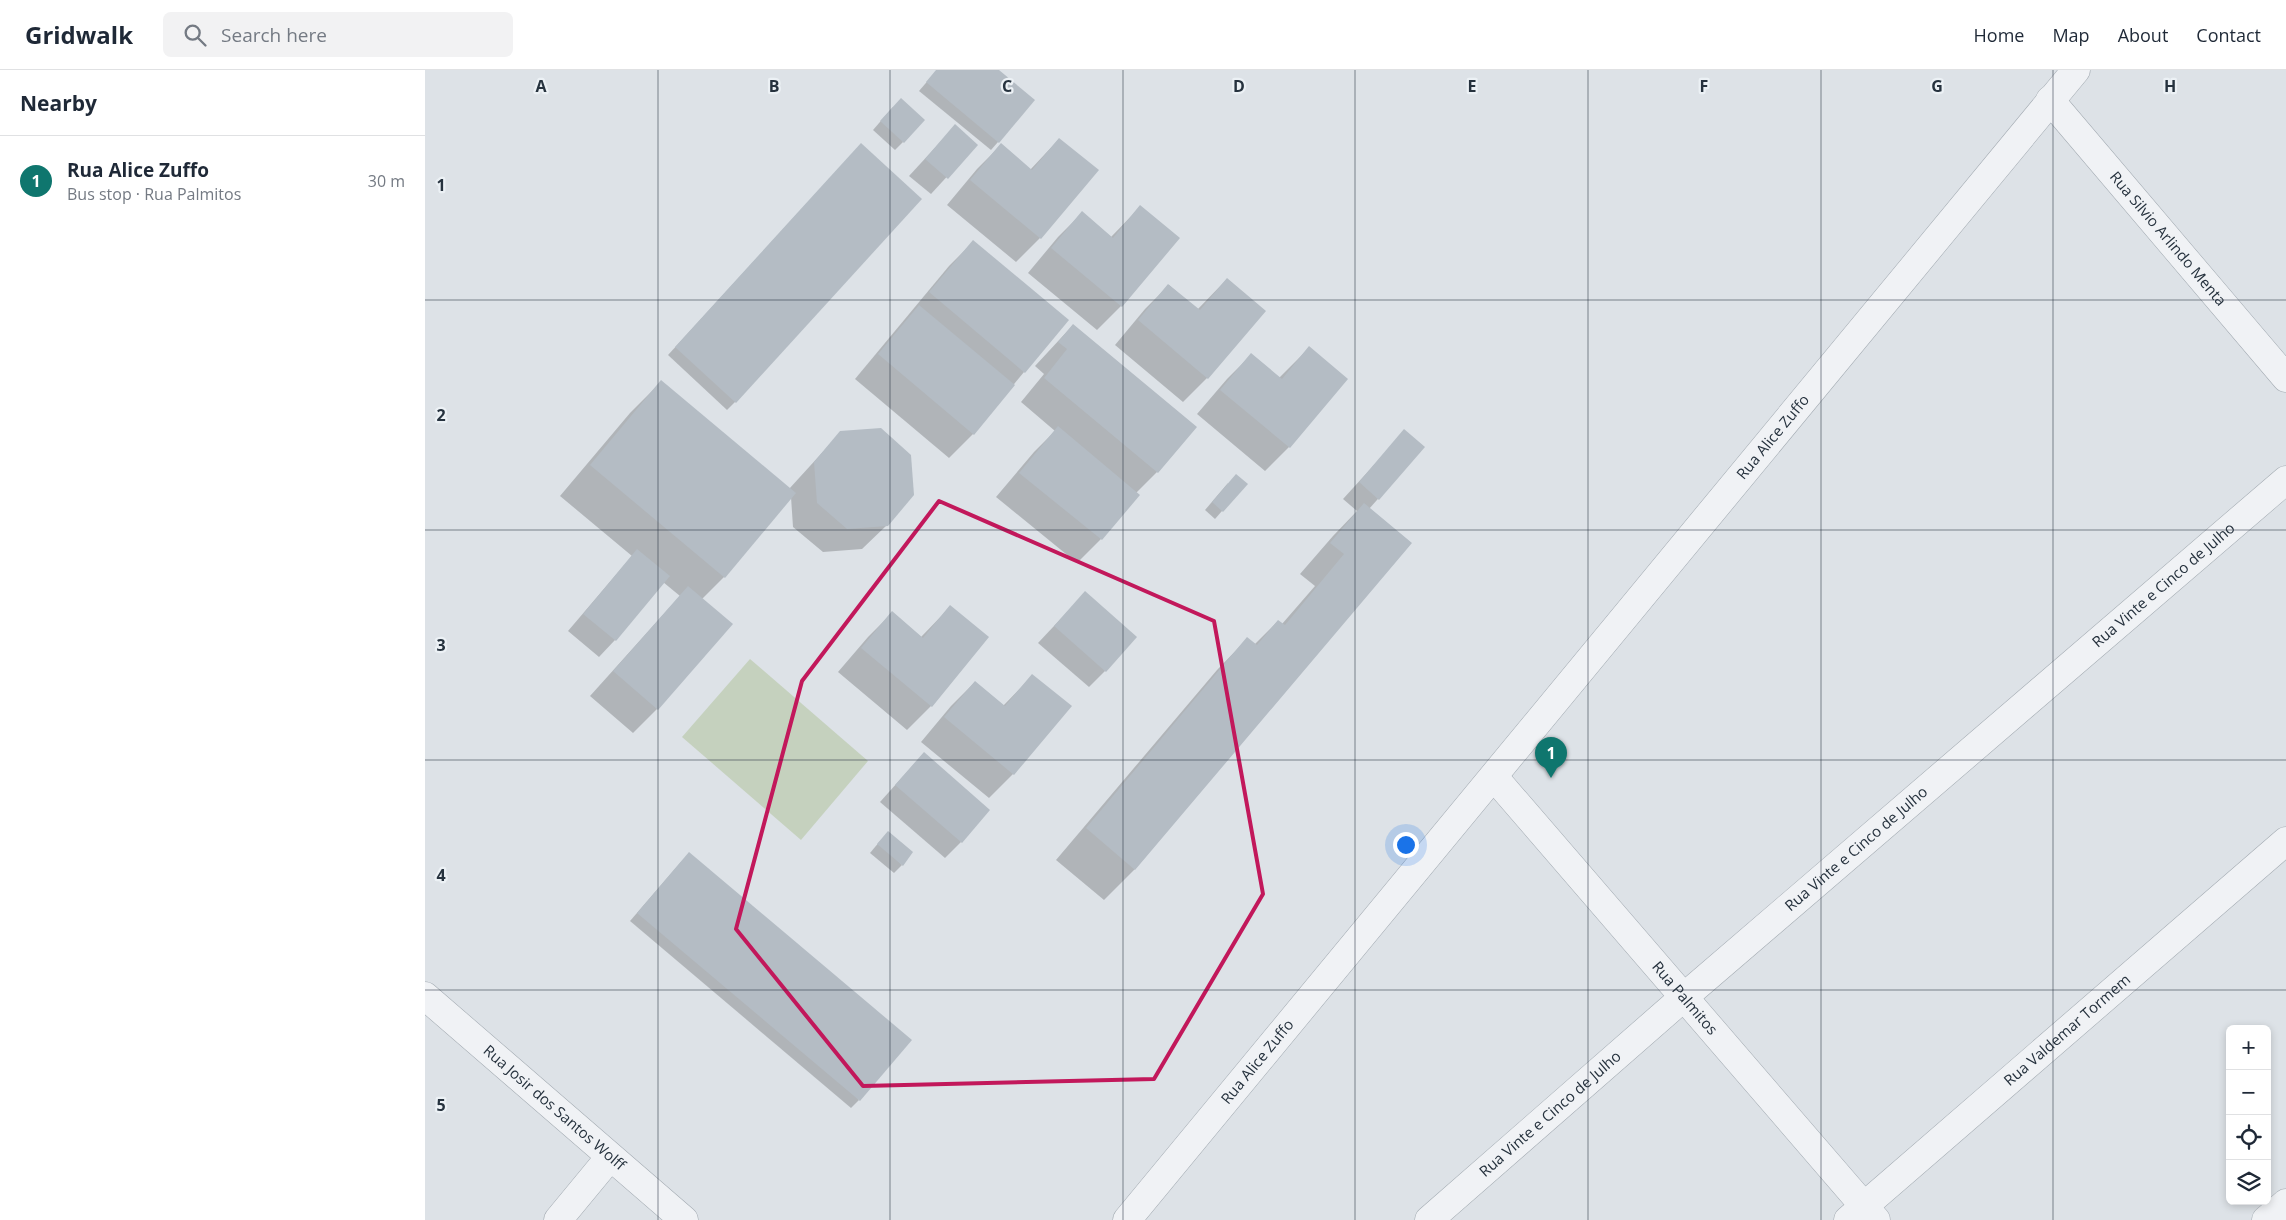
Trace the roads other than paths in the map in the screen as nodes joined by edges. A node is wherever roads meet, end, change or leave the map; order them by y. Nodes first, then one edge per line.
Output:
1 (2076, 70) edge
2 (2050, 100) junction
3 (2286, 378) edge
4 (2286, 480) edge
5 (1494, 778) junction
6 (2286, 841) edge
7 (425, 996) edge
8 (1684, 997) junction
9 (610, 1157) junction
10 (2286, 1203) edge
11 (1863, 1215) edge
12 (557, 1220) edge
13 (684, 1220) edge
14 (1127, 1220) edge
15 (1429, 1220) edge
16 (2266, 1220) edge

1 - 2 street, Rua Alice Zuffo
2 - 3 street, Rua Silvio Arlindo Menta
2 - 5 street, Rua Alice Zuffo
4 - 8 street, Rua Vinte e Cinco de Julho
5 - 8 street, Rua Palmitos
5 - 14 street, Rua Alice Zuffo
6 - 11 street, Rua Valdemar Tormem
7 - 9 street, Rua Josir dos Santos Wolff
8 - 11 street, Rua Palmitos
8 - 15 street, Rua Vinte e Cinco de Julho
9 - 12 street
9 - 13 street, Rua Josir dos Santos Wolff
10 - 16 street

